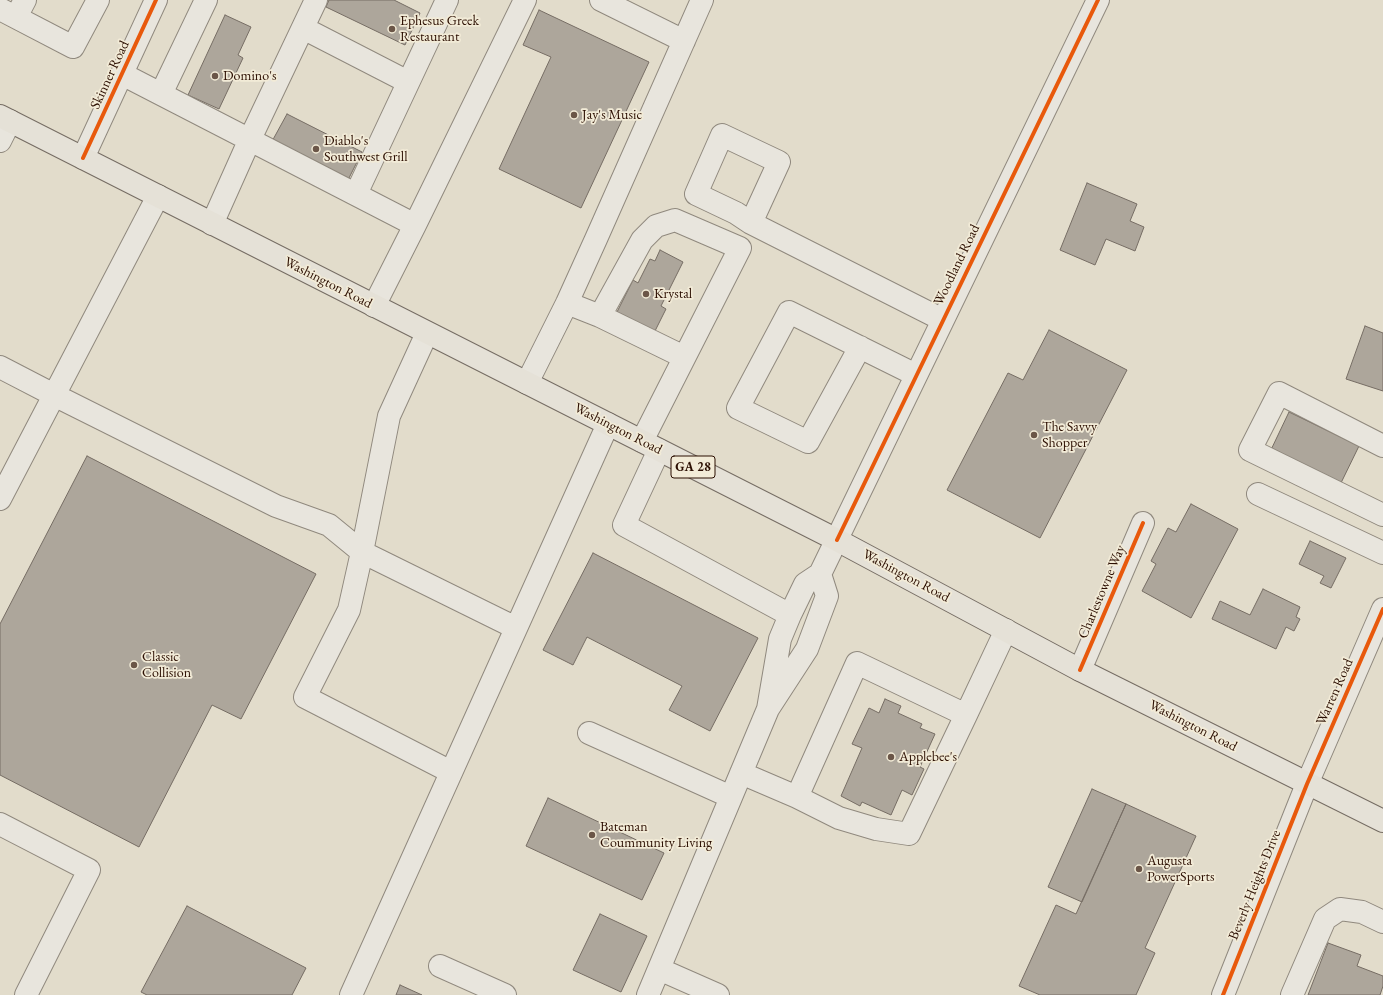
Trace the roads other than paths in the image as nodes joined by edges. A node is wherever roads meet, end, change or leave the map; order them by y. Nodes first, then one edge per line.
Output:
1 (98, 0) edge
2 (156, 0) edge
3 (206, 0) edge
4 (316, 0) edge
5 (447, 0) edge
6 (525, 0) edge
7 (601, 0) edge
8 (702, 0) edge
9 (1098, 0) edge
10 (14, 9) edge
11 (303, 28) junction
12 (684, 41) junction
13 (122, 74) junction
14 (408, 82) junction
15 (161, 94) junction
16 (5, 119) edge
17 (250, 139) junction
18 (0, 142) edge
19 (83, 158) junction
20 (356, 194) junction
21 (158, 196) junction
22 (751, 223) dead end
23 (212, 224) junction
24 (416, 225) junction
25 (567, 302) junction
26 (374, 306) junction
27 (600, 316) junction
28 (943, 320) junction
29 (427, 332) junction
30 (857, 352) junction
31 (684, 357) junction
32 (0, 367) edge
33 (916, 375) junction
34 (527, 383) junction
35 (54, 395) junction
36 (608, 424) junction
37 (650, 445) junction
38 (1383, 446) edge
39 (1258, 494) dead end
40 (0, 499) edge
41 (1383, 515) edge
42 (1143, 523) dead end
43 (837, 540) junction
44 (362, 552) junction
45 (1383, 553) edge
46 (820, 574) junction
47 (1383, 609) edge
48 (790, 615) junction
49 (516, 628) junction
50 (1006, 630) junction
51 (1080, 670) junction
52 (768, 709) junction
53 (966, 716) junction
54 (589, 733) dead end
55 (451, 772) junction
56 (741, 773) junction
57 (1307, 784) junction
58 (731, 797) junction
59 (797, 798) junction
60 (1383, 821) edge
61 (0, 824) edge
62 (1383, 922) edge
63 (440, 966) dead end
64 (659, 969) junction
65 (26, 995) edge
66 (351, 995) edge
67 (504, 995) edge
68 (648, 995) edge
69 (718, 995) edge
70 (1223, 995) edge
71 (1292, 995) edge

1 - 10 street
2 - 13 street, Skinner Road
3 - 15 street
4 - 11 street
5 - 14 street
6 - 24 street
7 - 12 street
8 - 12 street
9 - 28 street, Woodland Road
11 - 14 street
11 - 17 street
12 - 25 street
13 - 15 street
13 - 19 street, Skinner Road
14 - 20 street
15 - 17 street
16 - 18 street
16 - 19 main road, Washington Road / GA 28
17 - 20 street
17 - 23 street
19 - 21 main road, Washington Road / GA 28
20 - 24 street
21 - 23 main road, Washington Road / GA 28
21 - 35 street
22 - 28 street
23 - 26 main road, Washington Road / GA 28
24 - 26 street
25 - 27 street
25 - 34 street
26 - 29 main road, Washington Road / GA 28
27 - 31 street
27 - 31 street
28 - 33 street, Woodland Road
29 - 34 main road, Washington Road / GA 28
29 - 44 street
30 - 30 street
30 - 33 street
31 - 37 street
32 - 35 street
33 - 43 street, Woodland Road
34 - 36 main road, Washington Road / GA 28
35 - 40 street
35 - 44 street
36 - 37 main road, Washington Road / GA 28
36 - 49 street
37 - 43 main road, Washington Road / GA 28
37 - 48 street
38 - 41 street
39 - 45 street
42 - 51 street, Charlestowne Way
43 - 46 street, Woodland Road
43 - 50 main road, Washington Road / GA 28
44 - 49 street
44 - 55 street
46 - 48 street
46 - 52 street
47 - 57 street, Warren Road
48 - 52 street
49 - 55 street
50 - 51 main road, Washington Road / GA 28
50 - 53 street
51 - 57 main road, Washington Road / GA 28
52 - 56 street
53 - 59 street
53 - 59 street
54 - 58 street
55 - 66 street
56 - 58 street
56 - 59 street
57 - 60 main road, Washington Road / GA 28
57 - 70 street, Beverly Heights Drive
58 - 64 street
61 - 65 street
62 - 71 street
63 - 67 street
64 - 68 street
64 - 69 street

